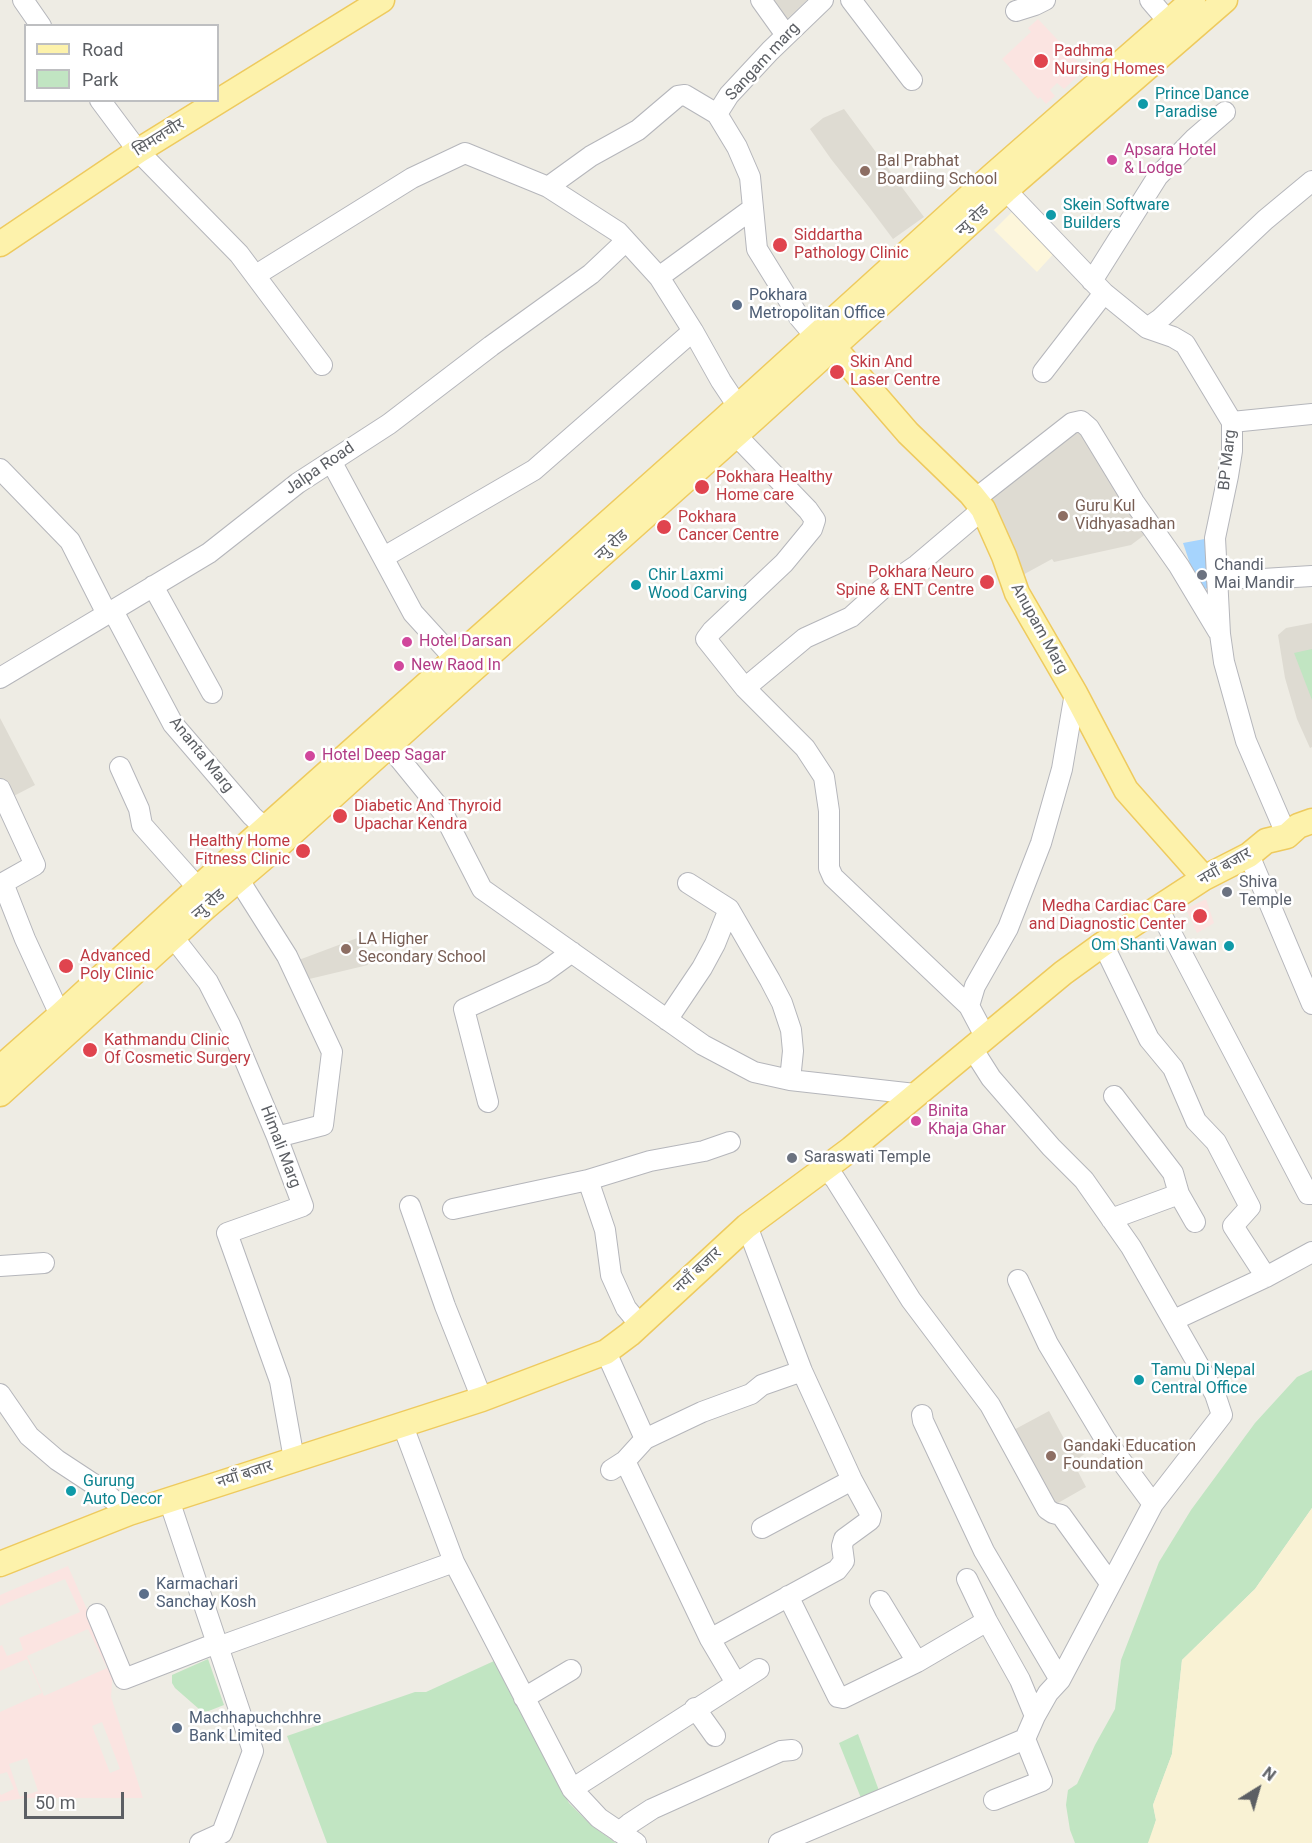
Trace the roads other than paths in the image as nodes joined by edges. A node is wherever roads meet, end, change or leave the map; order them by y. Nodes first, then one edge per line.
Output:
1 (23, 0) edge
2 (761, 0) edge
3 (823, 0) edge
4 (851, 0) edge
5 (1045, 0) edge
6 (1150, 0) edge
7 (1193, 0) edge
8 (1225, 0) edge
9 (376, 2) edge
10 (1016, 11) dead end
11 (1168, 21) junction
12 (40, 24) edge
13 (786, 35) junction
14 (912, 80) dead end
15 (219, 100) edge
16 (101, 102) edge
17 (216, 102) edge
18 (1225, 112) dead end
19 (717, 114) junction
20 (138, 151) junction
21 (1312, 181) edge
22 (999, 183) junction
23 (548, 188) junction
24 (752, 209) junction
25 (626, 241) junction
26 (0, 244) edge
27 (256, 275) junction
28 (659, 277) junction
29 (1098, 287) junction
30 (1148, 328) junction
31 (693, 331) junction
32 (824, 342) junction
33 (322, 365) dead end
34 (1043, 372) dead end
35 (1312, 414) edge
36 (738, 420) junction
37 (1232, 422) junction
38 (331, 461) junction
39 (0, 469) edge
40 (979, 504) junction
41 (384, 557) junction
42 (1312, 576) edge
43 (1216, 577) junction
44 (153, 586) junction
45 (110, 613) junction
46 (1220, 634) junction
47 (461, 666) junction
48 (0, 678) edge
49 (745, 687) junction
50 (212, 693) dead end
51 (1075, 693) junction
52 (382, 738) junction
53 (120, 767) dead end
54 (0, 789) edge
55 (1312, 821) edge
56 (266, 829) junction
57 (1287, 836) junction
58 (1249, 855) junction
59 (233, 871) junction
60 (1203, 878) junction
61 (688, 883) dead end
62 (198, 888) junction
63 (729, 909) junction
64 (1158, 909) junction
65 (173, 937) junction
66 (1103, 944) junction
67 (572, 952) junction
68 (1312, 1004) edge
69 (969, 1006) junction
70 (60, 1015) junction
71 (667, 1020) junction
72 (979, 1043) junction
73 (0, 1068) edge
74 (790, 1080) junction
75 (0, 1094) edge
76 (915, 1095) junction
77 (1114, 1096) dead end
78 (488, 1102) dead end
79 (277, 1137) junction
80 (730, 1142) dead end
81 (825, 1168) junction
82 (588, 1180) junction
83 (1179, 1194) junction
84 (1312, 1194) edge
85 (410, 1206) dead end
86 (453, 1209) dead end
87 (1111, 1219) junction
88 (1195, 1222) dead end
89 (747, 1226) junction
90 (1312, 1252) edge
91 (44, 1263) dead end
92 (0, 1266) edge
93 (1266, 1277) junction
94 (1018, 1280) dead end
95 (1174, 1320) junction
96 (640, 1325) junction
97 (606, 1352) junction
98 (802, 1371) junction
99 (0, 1394) edge
100 (482, 1400) junction
101 (922, 1414) dead end
102 (403, 1426) junction
103 (645, 1439) junction
104 (294, 1459) junction
105 (852, 1480) junction
106 (169, 1500) junction
107 (1153, 1504) junction
108 (129, 1513) junction
109 (762, 1528) dead end
110 (454, 1562) junction
111 (0, 1564) edge
112 (967, 1579) dead end
113 (1110, 1583) junction
114 (788, 1596) junction
115 (880, 1601) dead end
116 (97, 1614) dead end
117 (987, 1621) junction
118 (710, 1639) junction
119 (217, 1645) junction
120 (917, 1662) junction
121 (571, 1670) dead end
122 (759, 1670) dead end
123 (1060, 1680) junction
124 (736, 1683) junction
125 (524, 1698) junction
126 (695, 1708) junction
127 (1035, 1716) junction
128 (715, 1736) dead end
129 (1025, 1739) junction
130 (792, 1750) dead end
131 (572, 1789) junction
132 (994, 1800) dead end
133 (619, 1832) junction
134 (200, 1843) edge
135 (636, 1843) edge
136 (779, 1843) edge

1 - 12 street
2 - 13 street
3 - 13 street, Sangam marg
4 - 14 street
5 - 10 street
6 - 11 street
7 - 11 main road, न्यु रोड
8 - 22 main road, न्यु रोड
9 - 15 main road, सिमलचौर
11 - 22 main road, न्यु रोड
13 - 19 street, Sangam marg
16 - 20 street
17 - 20 main road, सिमलचौर
18 - 29 street
19 - 23 street
19 - 24 street, Sangam marg
20 - 26 main road, सिमलचौर
20 - 27 street
21 - 30 street
22 - 29 street, BP Marg
22 - 32 main road, न्यु रोड
23 - 25 street
23 - 27 street
24 - 28 street
24 - 32 street, Sangam marg
25 - 28 street
25 - 38 street, Jalpa Road
27 - 33 street
28 - 31 street
29 - 30 street, BP Marg
29 - 34 street
30 - 37 street, BP Marg
31 - 36 street
31 - 41 street
32 - 36 main road, न्यु रोड
32 - 40 main road, Anupam Marg
35 - 37 street
36 - 47 main road, न्यु रोड
36 - 49 street
37 - 43 street, BP Marg
38 - 41 street
38 - 44 street, Jalpa Road
39 - 45 street, Ananta Marg
40 - 46 street
40 - 49 street
40 - 51 main road, Anupam Marg
41 - 47 street
42 - 43 street
43 - 46 street, BP Marg
44 - 45 street, Jalpa Road
44 - 50 street
45 - 48 street, Jalpa Road
45 - 56 street, Ananta Marg
46 - 57 street, BP Marg
47 - 52 main road, न्यु रोड
49 - 69 street
51 - 60 main road, Anupam Marg
51 - 69 street
52 - 56 main road, न्यु रोड
52 - 59 main road, न्यु रोड
52 - 67 street
53 - 62 street
54 - 70 street
55 - 57 main road, नयाँ बजार
56 - 59 main road, न्यु रोड
57 - 58 main road, नयाँ बजार
58 - 60 main road, नयाँ बजार
58 - 68 street
59 - 62 main road, न्यु रोड
59 - 65 main road, न्यु रोड
59 - 79 street
60 - 64 main road, नयाँ बजार
61 - 63 street
62 - 70 main road, न्यु रोड
63 - 71 street
63 - 74 street
64 - 66 main road, नयाँ बजार
64 - 84 street
65 - 75 main road, न्यु रोड
65 - 79 street, Himali Marg
66 - 72 main road, नयाँ बजार
66 - 93 street
67 - 71 street
67 - 78 street
69 - 72 street
70 - 73 main road, न्यु रोड
71 - 74 street
72 - 76 main road, नयाँ बजार
72 - 87 street
74 - 76 street
76 - 81 main road, नयाँ बजार
77 - 83 street
79 - 104 street, Himali Marg
80 - 82 street
81 - 89 main road, नयाँ बजार
81 - 113 street
82 - 86 street
82 - 96 street
83 - 87 street
83 - 88 street
85 - 100 street
87 - 95 street
89 - 96 main road, नयाँ बजार
89 - 98 street
90 - 93 street
91 - 92 street
93 - 95 street
94 - 107 street
95 - 107 street
96 - 97 main road, नयाँ बजार
97 - 100 main road, नयाँ बजार
97 - 103 street
98 - 103 street
98 - 105 street
99 - 108 street
100 - 102 main road, नयाँ बजार
101 - 123 street
102 - 104 main road, नयाँ बजार
102 - 110 street
103 - 118 street
104 - 106 main road, नयाँ बजार
105 - 109 street
105 - 114 street
106 - 108 main road, नयाँ बजार
106 - 119 street
107 - 113 street
108 - 111 main road, नयाँ बजार
110 - 119 street
110 - 125 street
112 - 117 street
113 - 123 street
114 - 118 street
114 - 120 street
115 - 120 street
116 - 119 street
117 - 120 street
117 - 127 street
118 - 124 street
119 - 134 street
121 - 125 street
122 - 124 street
123 - 127 street
124 - 126 street
125 - 131 street
126 - 128 street
126 - 131 street
127 - 129 street
129 - 132 street
129 - 136 street
130 - 133 street
131 - 133 street
133 - 135 street

